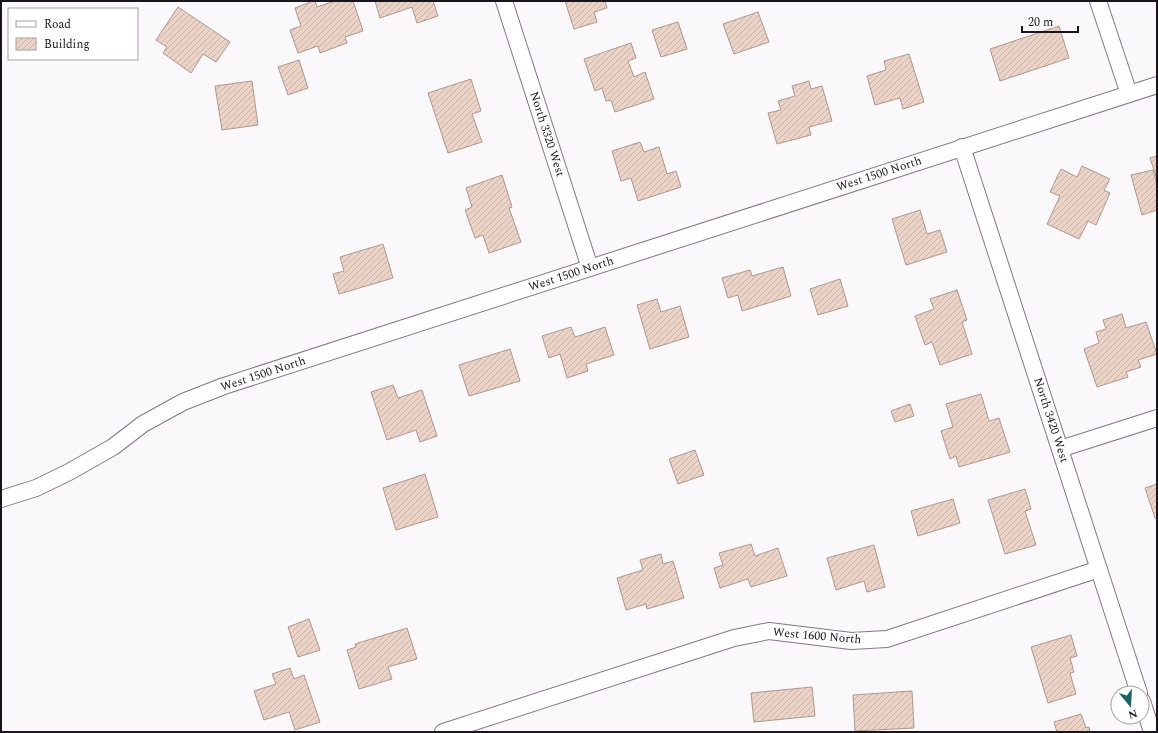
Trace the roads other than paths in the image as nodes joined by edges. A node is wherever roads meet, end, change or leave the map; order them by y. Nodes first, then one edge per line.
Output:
1 (504, 1) edge
2 (1098, 1) edge
3 (1157, 84) edge
4 (1129, 94) junction
5 (962, 147) junction
6 (590, 268) junction
7 (1157, 418) edge
8 (1060, 449) junction
9 (1, 499) edge
10 (1099, 569) junction
11 (1136, 685) edge
12 (443, 732) edge

1 - 6 street, North 3320 West
2 - 4 street
3 - 4 street, West 1500 North
4 - 5 street, West 1500 North
5 - 6 street, West 1500 North
5 - 8 street, North 3420 West
6 - 9 street, West 1500 North
7 - 8 street
8 - 10 street, North 3420 West
10 - 11 street, North 3420 West
10 - 12 street, West 1600 North

